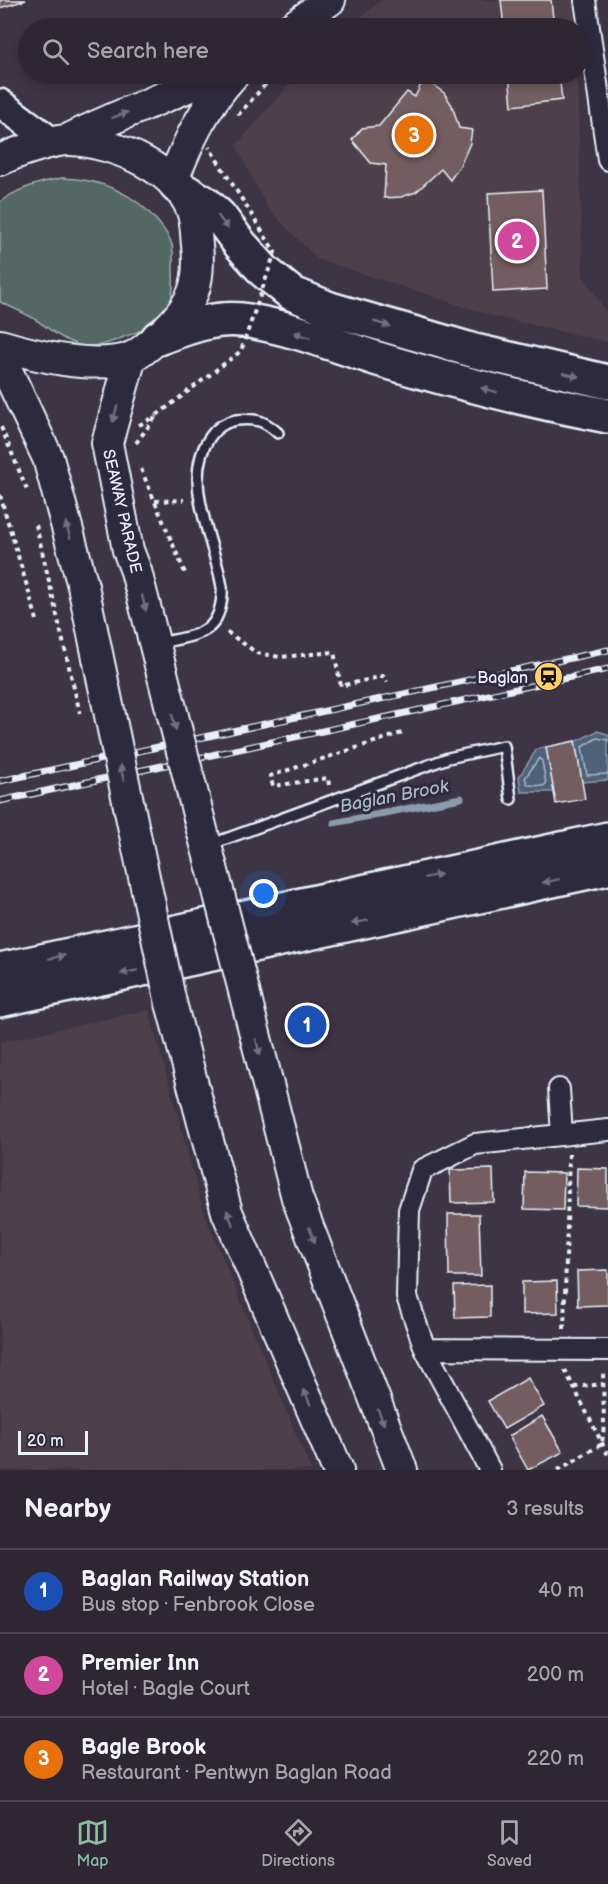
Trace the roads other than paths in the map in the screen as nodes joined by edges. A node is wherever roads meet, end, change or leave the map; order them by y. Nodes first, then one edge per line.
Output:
1 (330, 0) edge
2 (585, 0) edge
3 (305, 18) edge
4 (588, 18) edge
5 (590, 35) edge
6 (195, 84) edge
7 (224, 84) edge
8 (0, 103) edge
9 (61, 141) junction
10 (0, 160) edge
11 (608, 160) edge
12 (175, 184) junction
13 (158, 338) junction
14 (0, 345) edge
15 (0, 356) edge
16 (131, 357) junction
17 (608, 382) edge
18 (608, 416) edge
19 (278, 433) dead end
20 (157, 655) junction
21 (511, 799) dead end
22 (204, 836) junction
23 (608, 839) edge
24 (608, 868) edge
25 (0, 970) edge
26 (0, 1000) edge
27 (559, 1089) dead end
28 (608, 1130) edge
29 (565, 1135) junction
30 (425, 1349) junction
31 (605, 1350) edge
32 (338, 1470) edge
33 (402, 1470) edge
34 (490, 1470) edge

1 - 3 main road
2 - 4 street
5 - 11 street
9 -> 6 main road
7 - 12 main road
8 - 9 street
9 - 10 main road
9 - 12 main road
12 - 13 main road
12 -> 17 highway
13 - 16 main road
18 -> 13 highway
14 - 16 main road
32 -> 15 main road, bridge
16 -> 20 main road, SEAWAY PARADE
19 - 20 lane
20 -> 22 main road, SEAWAY PARADE, bridge
21 - 22 lane
22 -> 33 main road, SEAWAY PARADE, bridge
25 -> 23 highway
24 -> 26 highway
27 - 29 street
28 - 29 street
29 - 30 street
30 - 31 street
30 - 34 street

